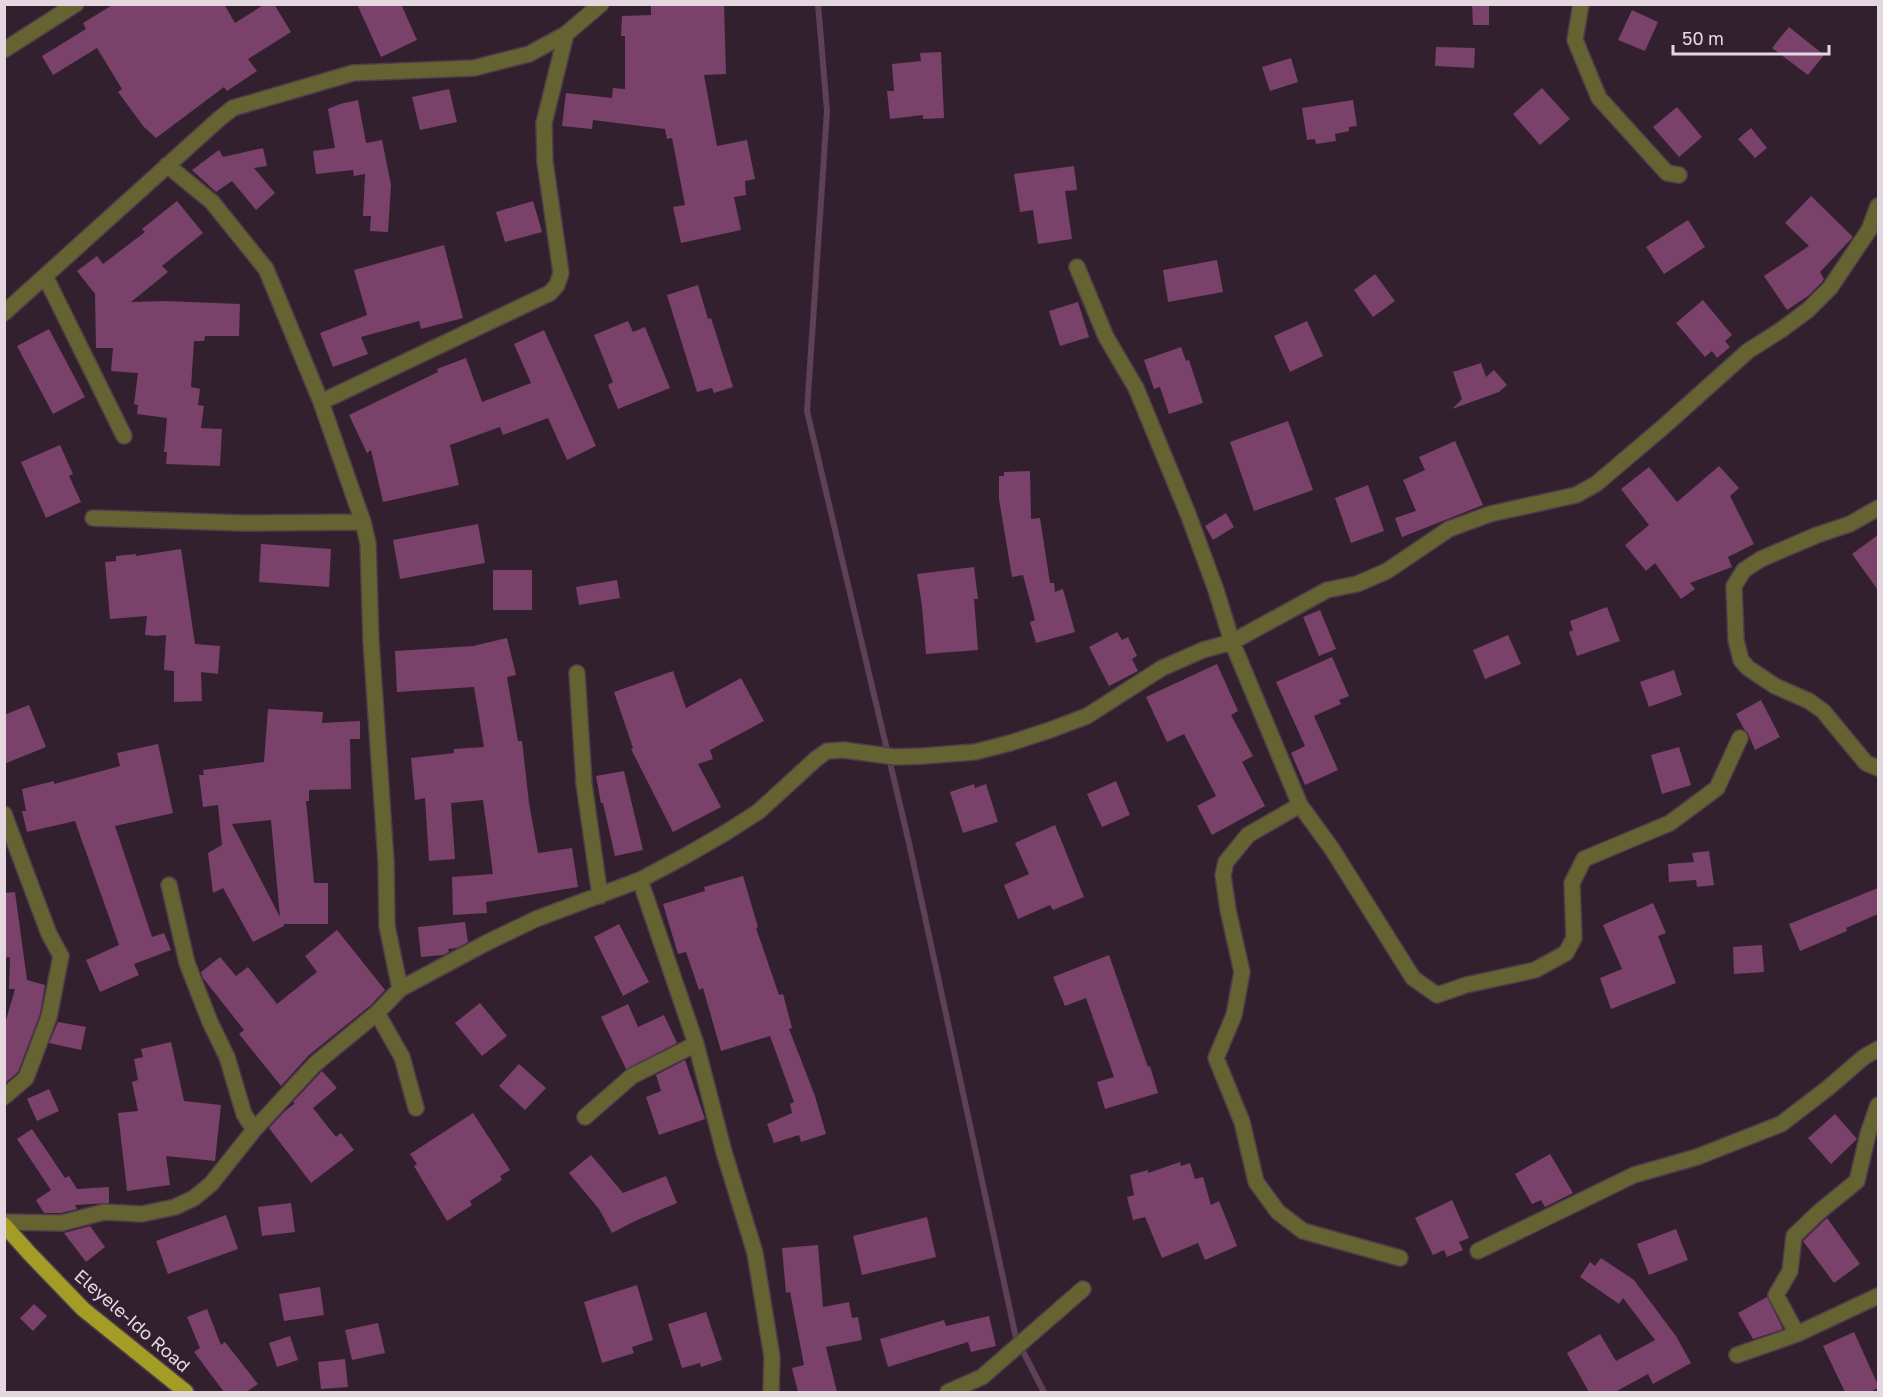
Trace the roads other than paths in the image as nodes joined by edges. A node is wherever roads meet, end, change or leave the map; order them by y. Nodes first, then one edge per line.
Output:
1 (76, 4) edge
2 (601, 4) edge
3 (1581, 4) edge
4 (566, 34) junction
5 (4, 50) edge
6 (167, 165) junction
7 (1679, 175) dead end
8 (1878, 206) edge
9 (1077, 267) dead end
10 (45, 276) junction
11 (4, 313) edge
12 (321, 402) junction
13 (124, 436) dead end
14 (1878, 508) edge
15 (93, 518) dead end
16 (363, 522) junction
17 (1232, 642) junction
18 (577, 673) dead end
19 (1740, 738) dead end
20 (1878, 768) edge
21 (1300, 806) junction
22 (4, 814) edge
23 (640, 880) junction
24 (169, 885) dead end
25 (600, 896) junction
26 (400, 989) junction
27 (376, 1013) junction
28 (696, 1044) junction
29 (1878, 1048) edge
30 (4, 1097) edge
31 (1878, 1105) edge
32 (416, 1108) dead end
33 (585, 1117) dead end
34 (254, 1130) junction
35 (4, 1223) edge
36 (1478, 1251) dead end
37 (1400, 1258) dead end
38 (1083, 1289) dead end
39 (1878, 1296) edge
40 (1797, 1334) junction
41 (1737, 1355) dead end
42 (186, 1392) edge
43 (771, 1392) edge
44 (948, 1392) edge

1 - 5 street
2 - 4 street
3 - 7 street
4 - 6 street
4 - 12 street
6 - 10 street
6 - 12 street
8 - 17 street
9 - 17 street
10 - 11 street
10 - 13 street
12 - 16 street
14 - 20 street
15 - 16 street
16 - 26 street
17 - 21 street
17 - 23 street
18 - 25 street
19 - 21 street
21 - 37 street
22 - 30 street
23 - 25 street
23 - 28 street
24 - 34 street
25 - 26 street
26 - 27 street
27 - 32 street
27 - 34 street
28 - 33 street
28 - 43 street
29 - 36 street
31 - 40 street
34 - 35 street
35 - 42 main road, Eleyele-Ido Road
38 - 44 street
39 - 40 street
40 - 41 street

